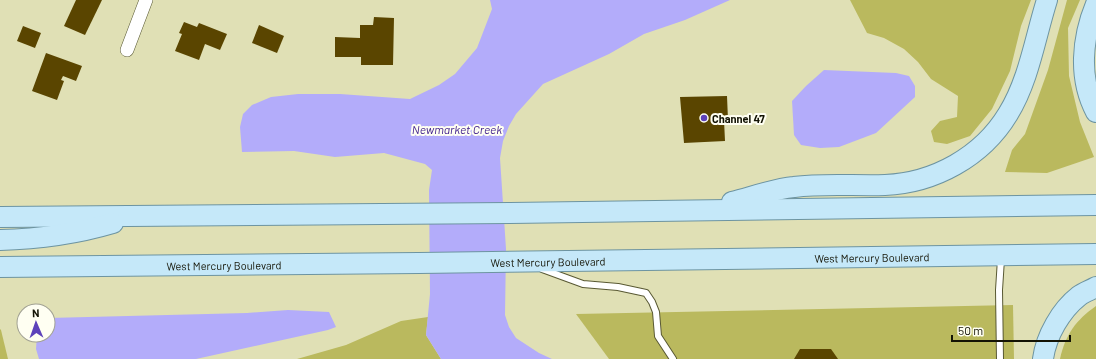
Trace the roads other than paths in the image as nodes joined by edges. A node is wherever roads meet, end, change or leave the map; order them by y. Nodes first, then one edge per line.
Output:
1 (146, 0) edge
2 (1047, 0) edge
3 (1096, 4) edge
4 (127, 50) dead end
5 (1096, 112) edge
6 (1096, 206) edge
7 (697, 210) junction
8 (136, 216) junction
9 (0, 217) edge
10 (0, 240) edge
11 (1096, 254) edge
12 (1001, 256) junction
13 (517, 262) junction
14 (0, 267) edge
15 (1096, 287) edge
16 (673, 359) edge
17 (1000, 359) edge
18 (1043, 359) edge

1 - 4 street
2 - 7 main road
3 - 5 main road
6 - 7 main road
7 - 8 main road
8 - 9 main road
8 - 10 main road
11 - 12 main road, West Mercury Boulevard
12 - 13 main road, West Mercury Boulevard
12 - 17 lane
13 - 14 main road, West Mercury Boulevard
13 - 16 lane
15 - 18 main road

